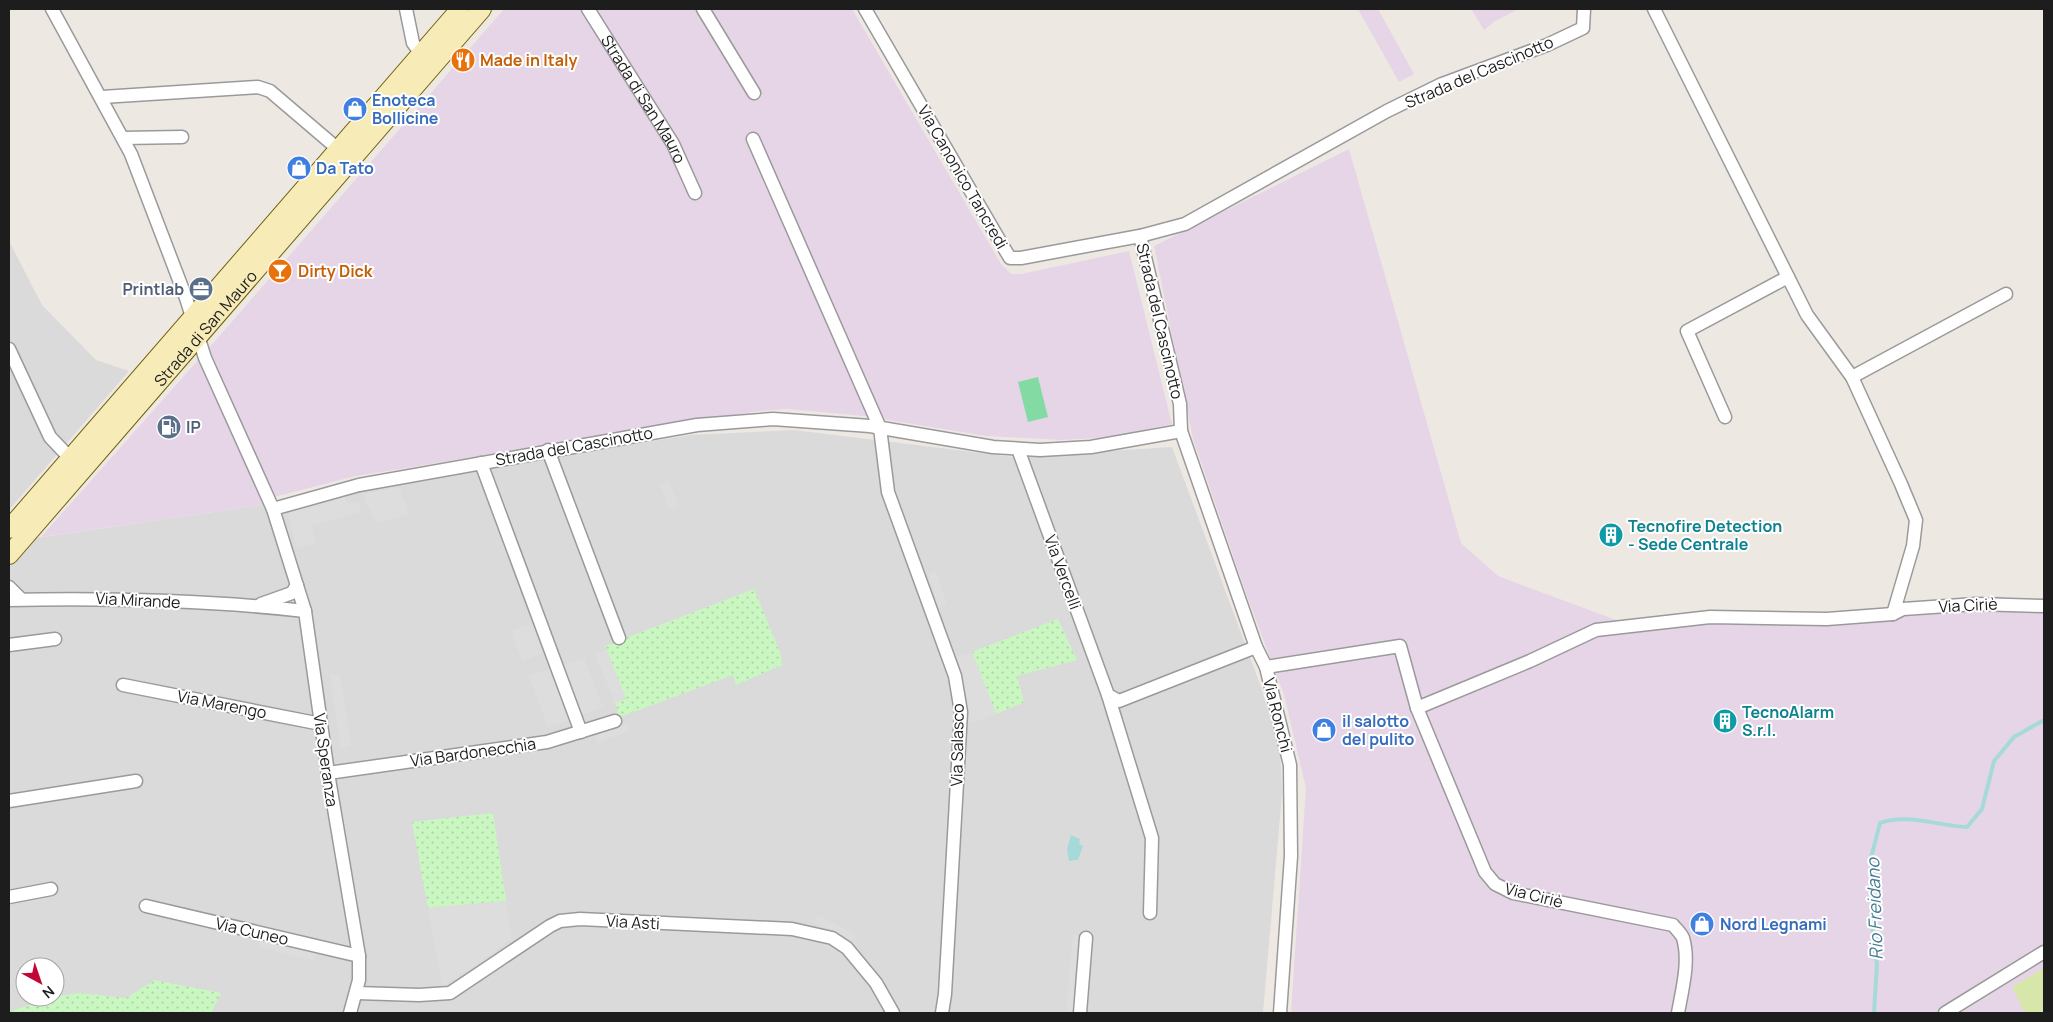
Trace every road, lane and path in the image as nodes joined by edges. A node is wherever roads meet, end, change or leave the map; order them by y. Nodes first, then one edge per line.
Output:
1 (52, 9) edge
2 (406, 9) edge
3 (460, 9) edge
4 (482, 9) edge
5 (588, 9) edge
6 (703, 9) edge
7 (865, 9) edge
8 (1584, 9) edge
9 (1654, 9) edge
10 (426, 60) junction
11 (754, 92) dead end
12 (102, 97) junction
13 (182, 137) dead end
14 (124, 138) junction
15 (753, 139) dead end
16 (338, 148) junction
17 (695, 193) dead end
18 (1140, 236) junction
19 (1788, 278) junction
20 (2006, 294) dead end
21 (192, 316) junction
22 (198, 336) junction
23 (9, 349) edge
24 (1852, 377) junction
25 (1724, 417) dead end
26 (880, 428) junction
27 (1181, 431) junction
28 (1018, 449) junction
29 (548, 450) junction
30 (70, 458) junction
31 (481, 463) junction
32 (273, 510) junction
33 (31, 517) junction
34 (9, 530) edge
35 (9, 555) edge
36 (297, 585) junction
37 (9, 587) edge
38 (15, 600) edge
39 (254, 606) junction
40 (2044, 606) edge
41 (305, 611) junction
42 (1892, 614) junction
43 (55, 638) dead end
44 (619, 638) dead end
45 (9, 645) edge
46 (1256, 647) junction
47 (1266, 667) junction
48 (123, 685) dead end
49 (1108, 696) junction
50 (1417, 708) junction
51 (615, 720) dead end
52 (321, 724) junction
53 (581, 732) junction
54 (328, 773) junction
55 (136, 781) dead end
56 (9, 801) edge
57 (52, 889) dead end
58 (9, 897) edge
59 (146, 906) dead end
60 (1150, 913) dead end
61 (1086, 938) dead end
62 (2044, 952) edge
63 (359, 956) junction
64 (357, 993) junction
65 (350, 1013) edge
66 (893, 1013) edge
67 (942, 1013) edge
68 (1080, 1013) edge
69 (1280, 1013) edge
70 (1678, 1013) edge
71 (1945, 1013) edge

1 - 12 street, Via Speranza
2 - 10 street
3 - 10 main road, Strada di San Mauro
4 - 10 main road, Strada di San Mauro
5 - 17 street, Strada di San Mauro
6 - 11 street
7 - 18 street, Via Canonico Tancredi
8 - 18 street, Strada del Cascinotto
9 - 19 street
10 - 16 main road, Strada di San Mauro
10 - 22 main road, Strada di San Mauro
12 - 14 street, Via Speranza
12 - 16 street
13 - 14 street
14 - 21 street, Via Speranza
15 - 26 street
16 - 21 main road, Strada di San Mauro
18 - 27 street, Strada del Cascinotto
19 - 24 street
19 - 25 street
20 - 24 street
21 - 22 street, Via Speranza
21 - 30 main road, Strada di San Mauro
22 - 32 street, Via Speranza
22 - 33 main road, Strada di San Mauro
23 - 30 street
24 - 42 street
26 - 28 street, Strada del Cascinotto
26 - 29 street, Strada del Cascinotto
26 - 67 street, Via Salasco
27 - 28 street, Strada del Cascinotto
27 - 46 street, Via Ronchi
28 - 49 street, Via Vercelli
29 - 31 street, Strada del Cascinotto
29 - 44 street
30 - 33 main road, Strada di San Mauro
31 - 32 street, Strada del Cascinotto
31 - 53 street
32 - 36 street, Via Speranza
33 - 34 main road
33 - 35 main road
36 - 39 street, Via Mirande
36 - 41 street, Via Speranza
37 - 38 street, Via Mirande
38 - 39 street, Via Mirande
39 - 41 street, Via Mirande
40 - 42 street, Via Ciriè
41 - 52 street, Via Speranza
42 - 50 street, Via Ciriè
43 - 45 street
46 - 47 street, Via Ronchi
46 - 49 street
47 - 50 street, Via Ciriè
47 - 69 street, Via Ronchi
48 - 52 street, Via Marengo
49 - 60 street, Via Vercelli
50 - 70 street, Via Ciriè
51 - 53 street, Via Bardonecchia
52 - 54 street, Via Speranza
53 - 54 street, Via Bardonecchia
54 - 63 street, Via Speranza
55 - 56 street
57 - 58 street
59 - 63 street, Via Cuneo
61 - 68 street
62 - 71 street
63 - 64 street, Via Speranza
64 - 65 street, Via Speranza
64 - 66 street, Via Asti

